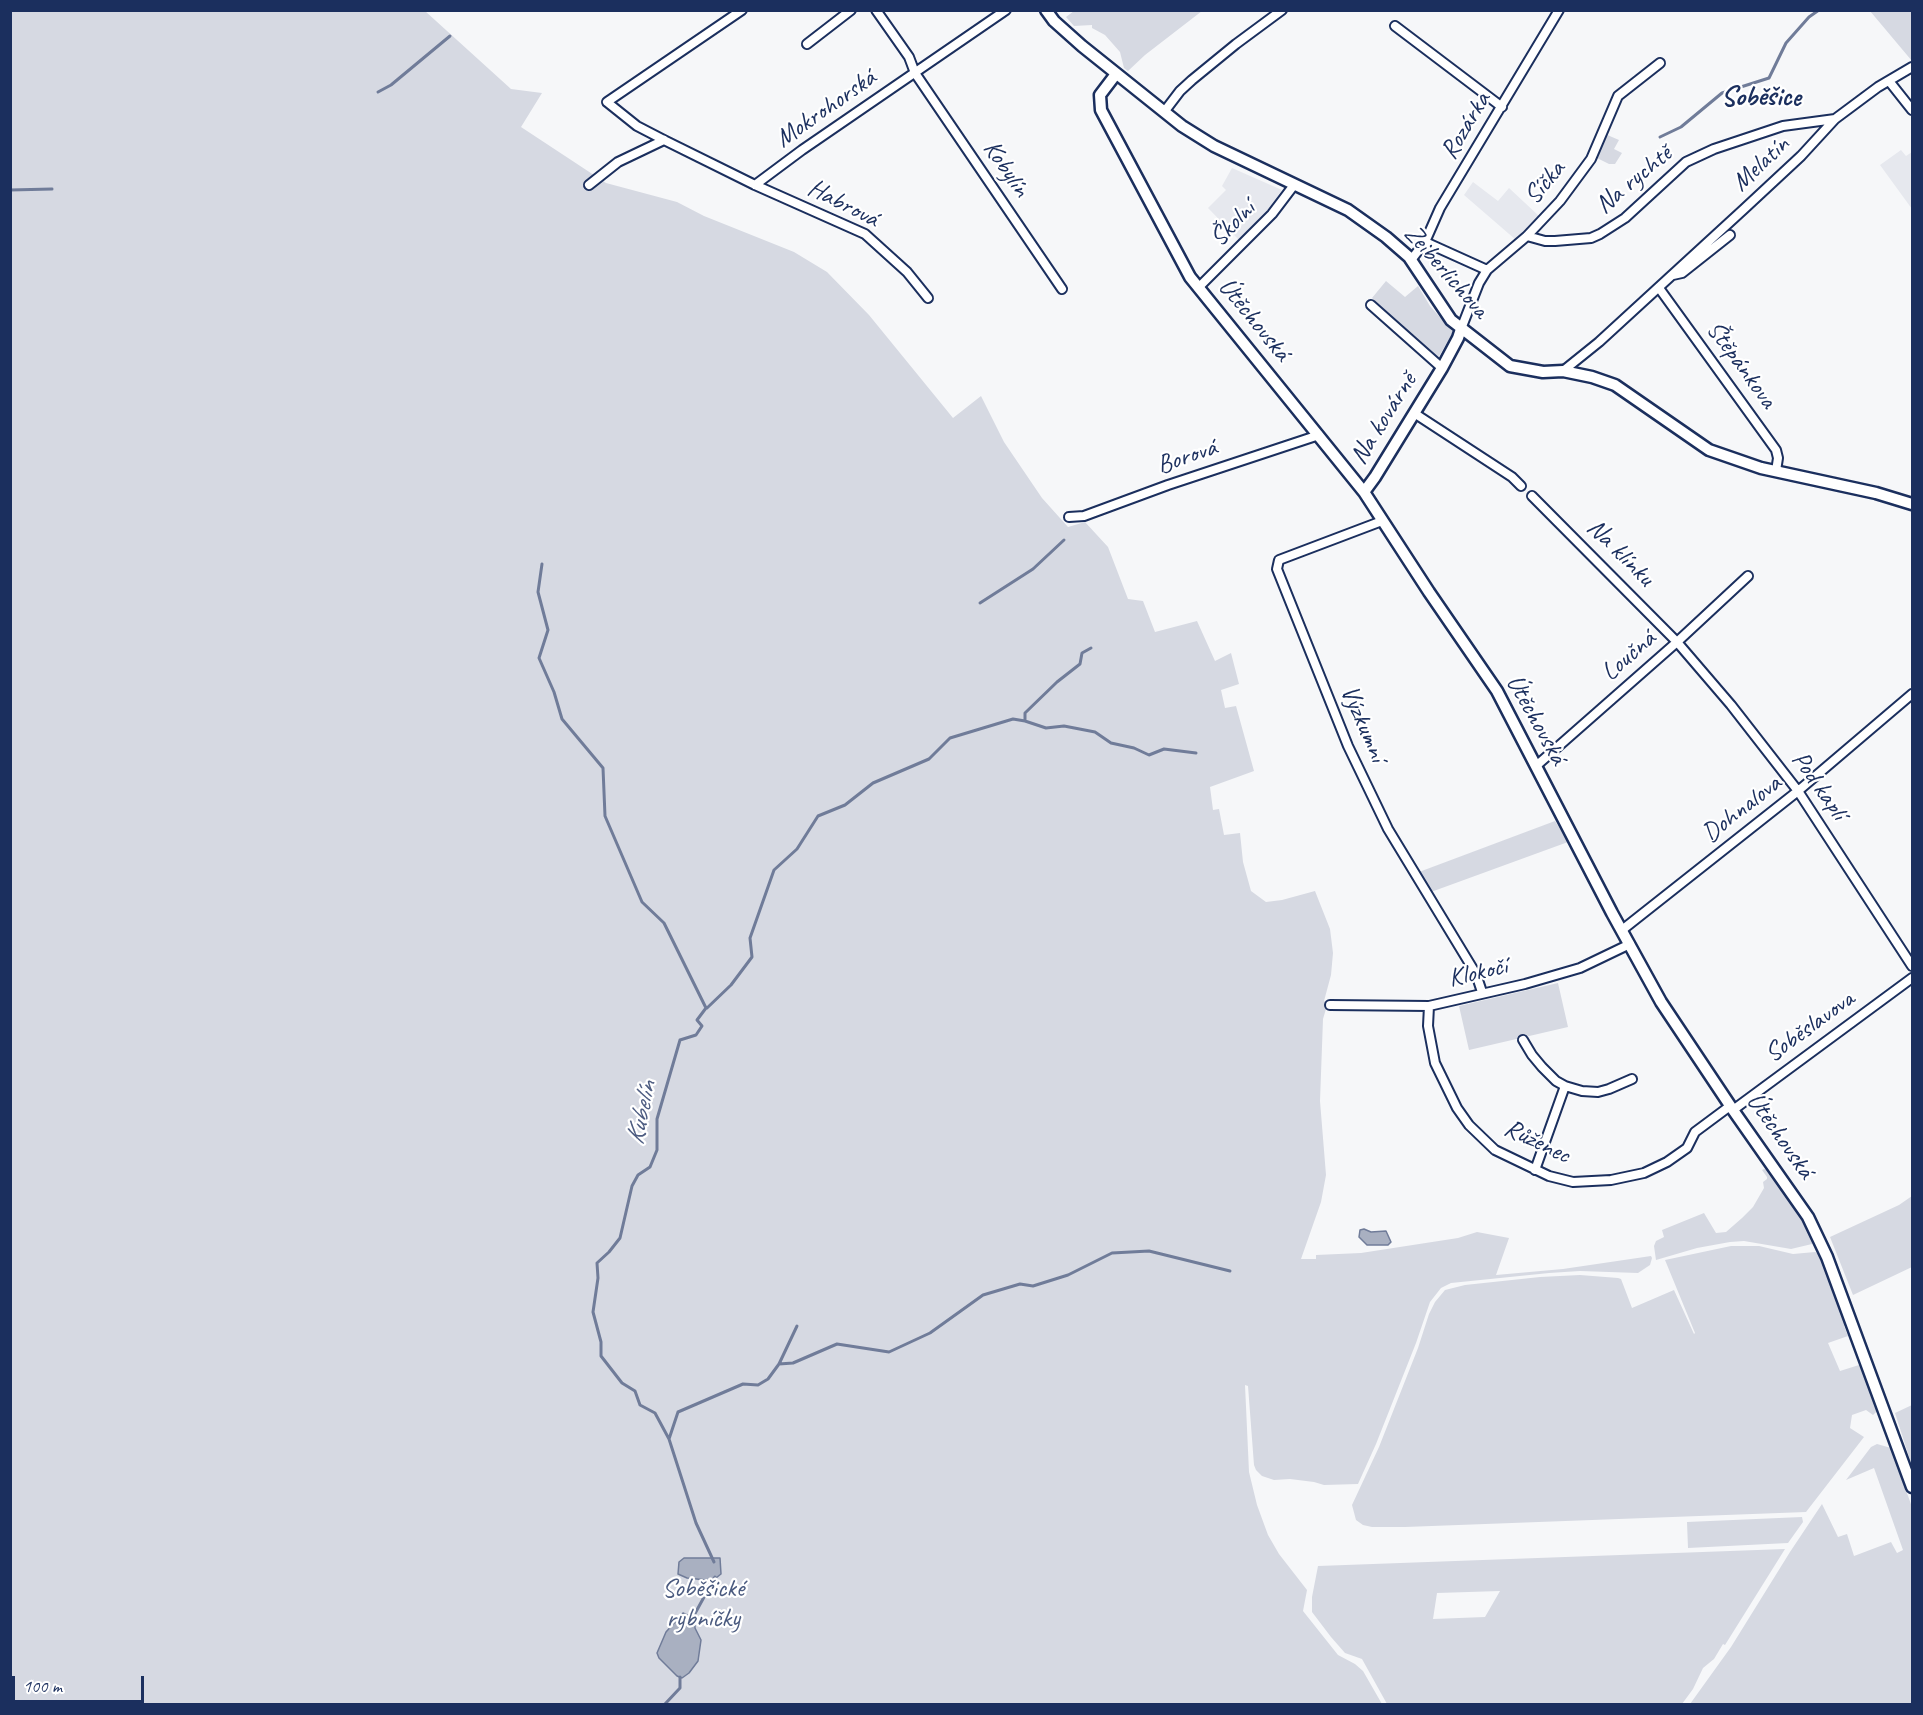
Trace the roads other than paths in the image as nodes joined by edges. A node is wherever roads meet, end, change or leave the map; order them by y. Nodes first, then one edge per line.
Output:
1 (742, 10) edge
2 (850, 10) edge
3 (876, 10) edge
4 (1006, 10) edge
5 (1046, 10) edge
6 (1282, 10) edge
7 (1556, 11) edge
8 (1395, 26) dead end
9 (807, 44) dead end
10 (1660, 63) dead end
11 (1912, 67) edge
12 (915, 73) junction
13 (1116, 74) junction
14 (1889, 81) junction
15 (1502, 107) junction
16 (1912, 110) edge
17 (1164, 112) junction
18 (1835, 119) junction
19 (664, 141) junction
20 (589, 185) dead end
21 (755, 185) junction
22 (1294, 185) junction
23 (1730, 235) dead end
24 (1527, 236) junction
25 (1425, 242) junction
26 (1411, 260) junction
27 (1487, 270) junction
28 (1671, 275) junction
29 (1198, 288) junction
30 (1659, 288) junction
31 (1062, 289) dead end
32 (928, 298) dead end
33 (1371, 305) dead end
34 (1461, 329) junction
35 (1442, 368) junction
36 (1563, 371) junction
37 (1414, 413) junction
38 (1318, 435) junction
39 (1776, 471) junction
40 (1521, 486) dead end
41 (1364, 492) junction
42 (1532, 496) dead end
43 (1912, 504) edge
44 (1069, 517) dead end
45 (1382, 521) junction
46 (1748, 576) dead end
47 (1677, 642) junction
48 (1912, 694) edge
49 (1536, 766) junction
50 (1798, 791) junction
51 (1622, 930) junction
52 (1630, 944) junction
53 (1912, 966) edge
54 (1912, 978) edge
55 (1482, 992) junction
56 (1330, 1005) dead end
57 (1429, 1006) junction
58 (1523, 1040) dead end
59 (1632, 1079) dead end
60 (1565, 1086) junction
61 (1731, 1108) junction
62 (1535, 1170) junction
63 (1912, 1487) edge

1 - 19 street
2 - 9 street
3 - 12 street, Kobylín
4 - 12 street, Mokrohorská
5 - 13 street, Zeiberlichova
6 - 17 street
7 - 15 street, Rozárka
8 - 15 street
10 - 24 street, Síčka
11 - 14 street, Melatín
12 - 21 street, Mokrohorská
12 - 31 street, Kobylín
13 - 17 street, Zeiberlichova
13 - 29 street, Útěchovská
14 - 16 street
14 - 18 street, Melatín
15 - 25 street, Rozárka
17 - 22 street, Zeiberlichova
18 - 24 street, Na rychtě
18 - 28 street, Melatín
19 - 20 street
19 - 21 street
21 - 32 street, Habrová
22 - 26 street, Zeiberlichova
22 - 29 street, Školní
23 - 28 street, Melatín
24 - 27 street, Síčka
25 - 26 street, Rozárka
25 - 27 street
26 - 34 street, Zeiberlichova
27 - 34 street, Síčka
28 - 30 street, Melatín
29 - 38 street, Útěchovská
30 - 36 street, Melatín
30 - 39 street, Štěpánkova
33 - 35 street, Na kovárně
34 - 35 street, Na kovárně
34 - 36 street, Zeiberlichova
35 - 37 street, Na kovárně
36 - 39 street, Zeiberlichova
37 - 40 street
37 - 41 street, Na kovárně
38 - 41 street, Útěchovská
38 - 44 street, Borová
39 - 43 street, Zeiberlichova
41 - 45 street, Útěchovská
42 - 47 street, Na klínku
45 - 49 street, Útěchovská
45 - 55 street, Výzkumní
46 - 47 street, Loučná
47 - 49 street, Loučná
47 - 50 street, Pod kaplí
48 - 50 street, Dohnalova
49 - 51 street, Útěchovská
50 - 51 street, Dohnalova
50 - 53 street, Pod kaplí
51 - 52 street, Útěchovská
52 - 55 street, Klokočí
52 - 61 street, Útěchovská
54 - 61 street, Soběslavova
55 - 57 street, Klokočí
56 - 57 street, Klokočí
57 - 62 street, Růženec
58 - 60 street
59 - 60 street
60 - 62 street
61 - 62 street, Růženec
61 - 63 street, Útěchovská

